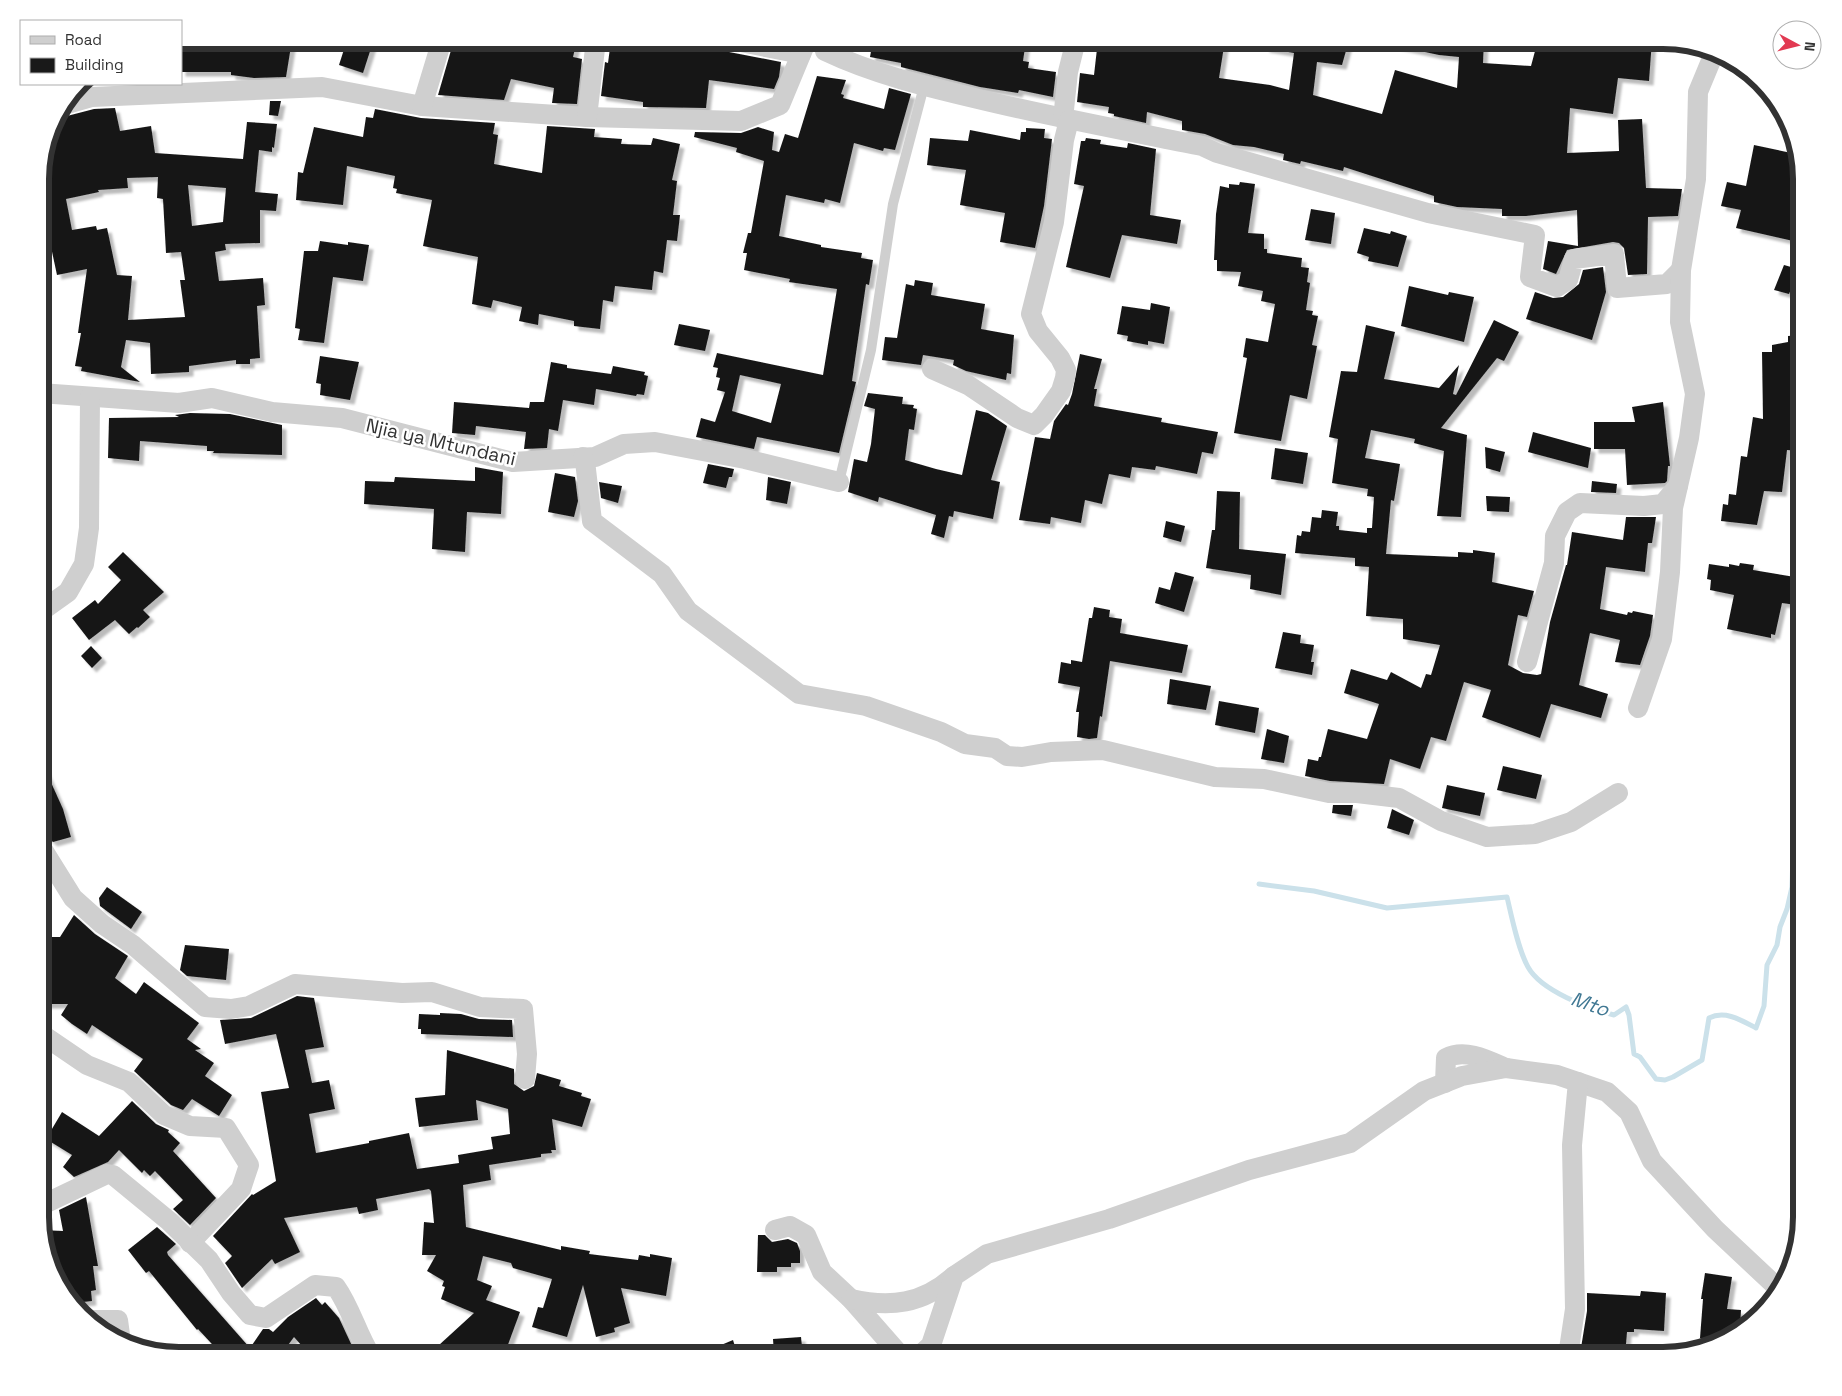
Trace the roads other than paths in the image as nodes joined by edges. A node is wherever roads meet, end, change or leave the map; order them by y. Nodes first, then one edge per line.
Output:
1 (439, 49) edge
2 (595, 49) edge
3 (803, 49) edge
4 (825, 49) edge
5 (1074, 49) edge
6 (1712, 59) edge
7 (924, 86) junction
8 (74, 102) edge
9 (422, 106) junction
10 (586, 117) junction
11 (1066, 120) junction
12 (1681, 270) junction
13 (932, 369) dead end
14 (49, 393) edge
15 (90, 397) junction
16 (583, 457) junction
17 (839, 482) joint
18 (1678, 486) junction
19 (49, 606) edge
20 (1527, 662) dead end
21 (1638, 708) dead end
22 (1618, 793) dead end
23 (49, 859) edge
24 (49, 1039) edge
25 (525, 1079) dead end
26 (1578, 1082) junction
27 (49, 1202) edge
28 (775, 1230) dead end
29 (190, 1243) junction
30 (954, 1276) junction
31 (1774, 1285) edge
32 (851, 1299) junction
33 (100, 1320) edge
34 (120, 1333) edge
35 (365, 1347) edge
36 (892, 1347) edge
37 (929, 1347) edge
38 (1569, 1347) edge

1 - 9 street
2 - 10 street
3 - 10 street
4 - 7 street
5 - 11 street
6 - 12 street
7 - 11 street
7 - 17 lane
8 - 9 street
9 - 10 street
11 - 12 street
11 - 13 street
12 - 18 street
14 - 15 street, Njia ya Mtundani
15 - 16 street, Njia ya Mtundani
15 - 19 street
16 - 17 street, Njia ya Mtundani
16 - 22 street
18 - 20 street
18 - 21 street
23 - 25 street
24 - 29 street
26 - 30 street
26 - 31 street
26 - 38 street
27 - 29 street
28 - 32 street
29 - 35 street
30 - 32 street
30 - 37 street
32 - 36 street
33 - 34 street

